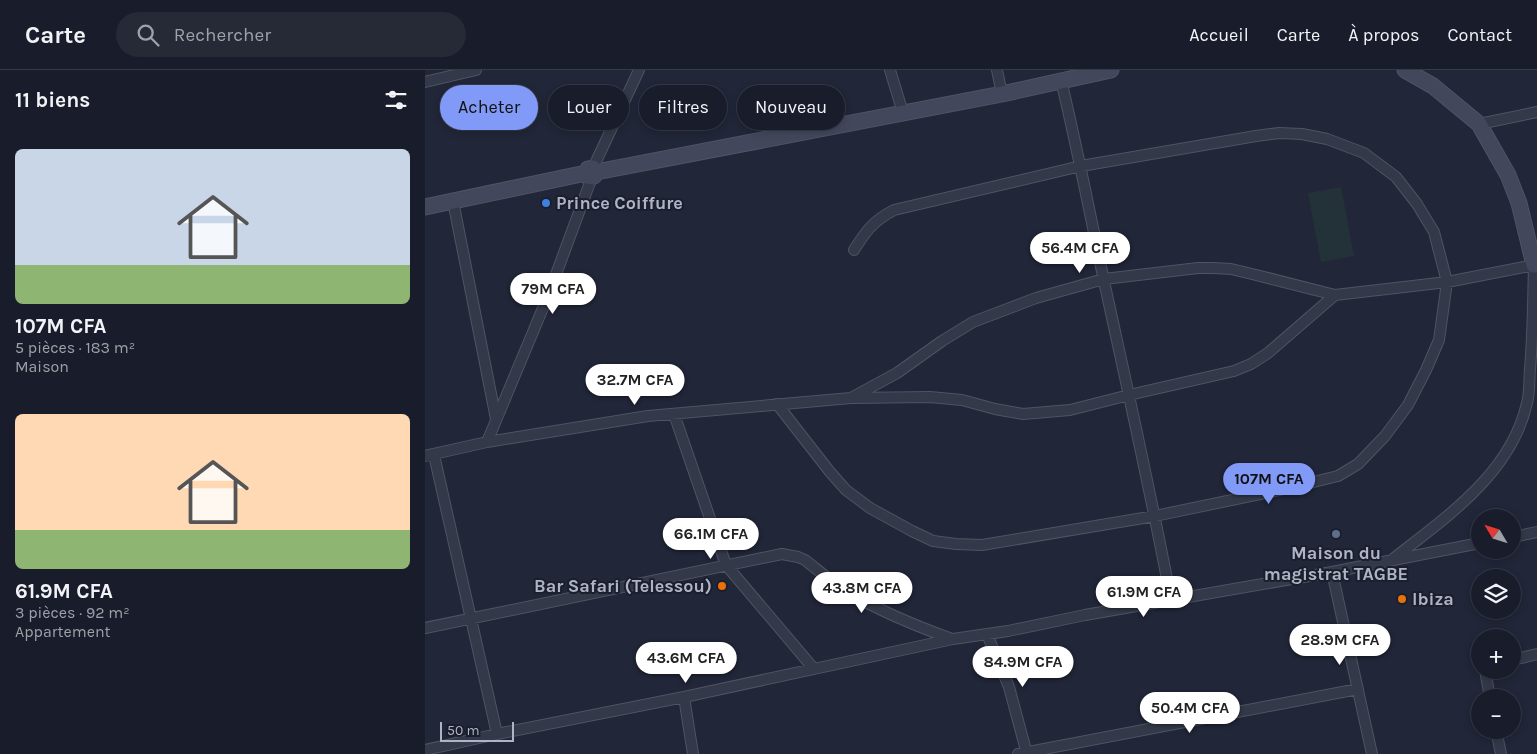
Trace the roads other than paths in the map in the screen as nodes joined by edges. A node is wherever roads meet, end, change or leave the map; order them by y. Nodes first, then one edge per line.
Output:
1 (476, 70) edge
2 (639, 70) edge
3 (890, 70) edge
4 (997, 70) edge
5 (1111, 70) edge
6 (1405, 70) edge
7 (1061, 80) junction
8 (425, 82) edge
9 (1002, 94) junction
10 (1537, 112) edge
11 (903, 113) junction
12 (1479, 124) junction
13 (1081, 166) junction
14 (592, 173) junction
15 (453, 201) junction
16 (425, 207) edge
17 (854, 250) dead end
18 (1535, 265) edge
19 (1104, 279) junction
20 (1447, 282) junction
21 (1335, 295) junction
22 (1129, 395) junction
23 (851, 398) junction
24 (1532, 401) edge
25 (777, 404) junction
26 (674, 414) junction
27 (497, 419) junction
28 (487, 442) junction
29 (430, 455) edge
30 (1155, 516) junction
31 (1537, 532) edge
32 (1521, 535) edge
33 (1471, 545) edge
34 (1392, 560) junction
35 (726, 565) junction
36 (1331, 572) junction
37 (1171, 600) junction
38 (471, 619) junction
39 (425, 628) edge
40 (987, 634) junction
41 (953, 639) junction
42 (1537, 654) edge
43 (1521, 658) edge
44 (814, 669) junction
45 (1358, 689) junction
46 (683, 697) junction
47 (497, 734) junction
48 (1498, 739) edge
49 (425, 750) edge
50 (1024, 753) edge
51 (693, 754) edge
52 (1372, 754) edge
53 (1501, 754) edge

1 - 8 street
2 - 14 street
3 - 11 street
4 - 9 street
5 - 7 street
6 - 12 street
7 - 9 street
7 - 13 street
9 - 11 street
10 - 12 street
11 - 14 street
12 - 18 street
13 - 17 street
13 - 19 street
13 - 20 street
14 - 15 street
14 - 27 street
15 - 16 street
15 - 27 street
18 - 20 street
18 - 24 street
19 - 21 street
19 - 22 street
19 - 23 street
20 - 21 street
20 - 30 street
21 - 22 street
22 - 23 street
22 - 30 street
23 - 25 street
24 - 34 street
25 - 26 street
25 - 30 street
26 - 28 street
26 - 35 street
27 - 28 street
28 - 29 street
29 - 38 street
30 - 37 street
31 - 32 street
33 - 34 street
34 - 36 street
35 - 38 street
35 - 41 street
35 - 44 street
36 - 37 street
36 - 45 street
37 - 40 street
38 - 39 street
38 - 47 street
40 - 41 street
40 - 50 street
41 - 44 street
42 - 43 street
44 - 46 street
45 - 50 street
45 - 52 street
46 - 47 street
46 - 51 street
47 - 49 street
48 - 53 street

